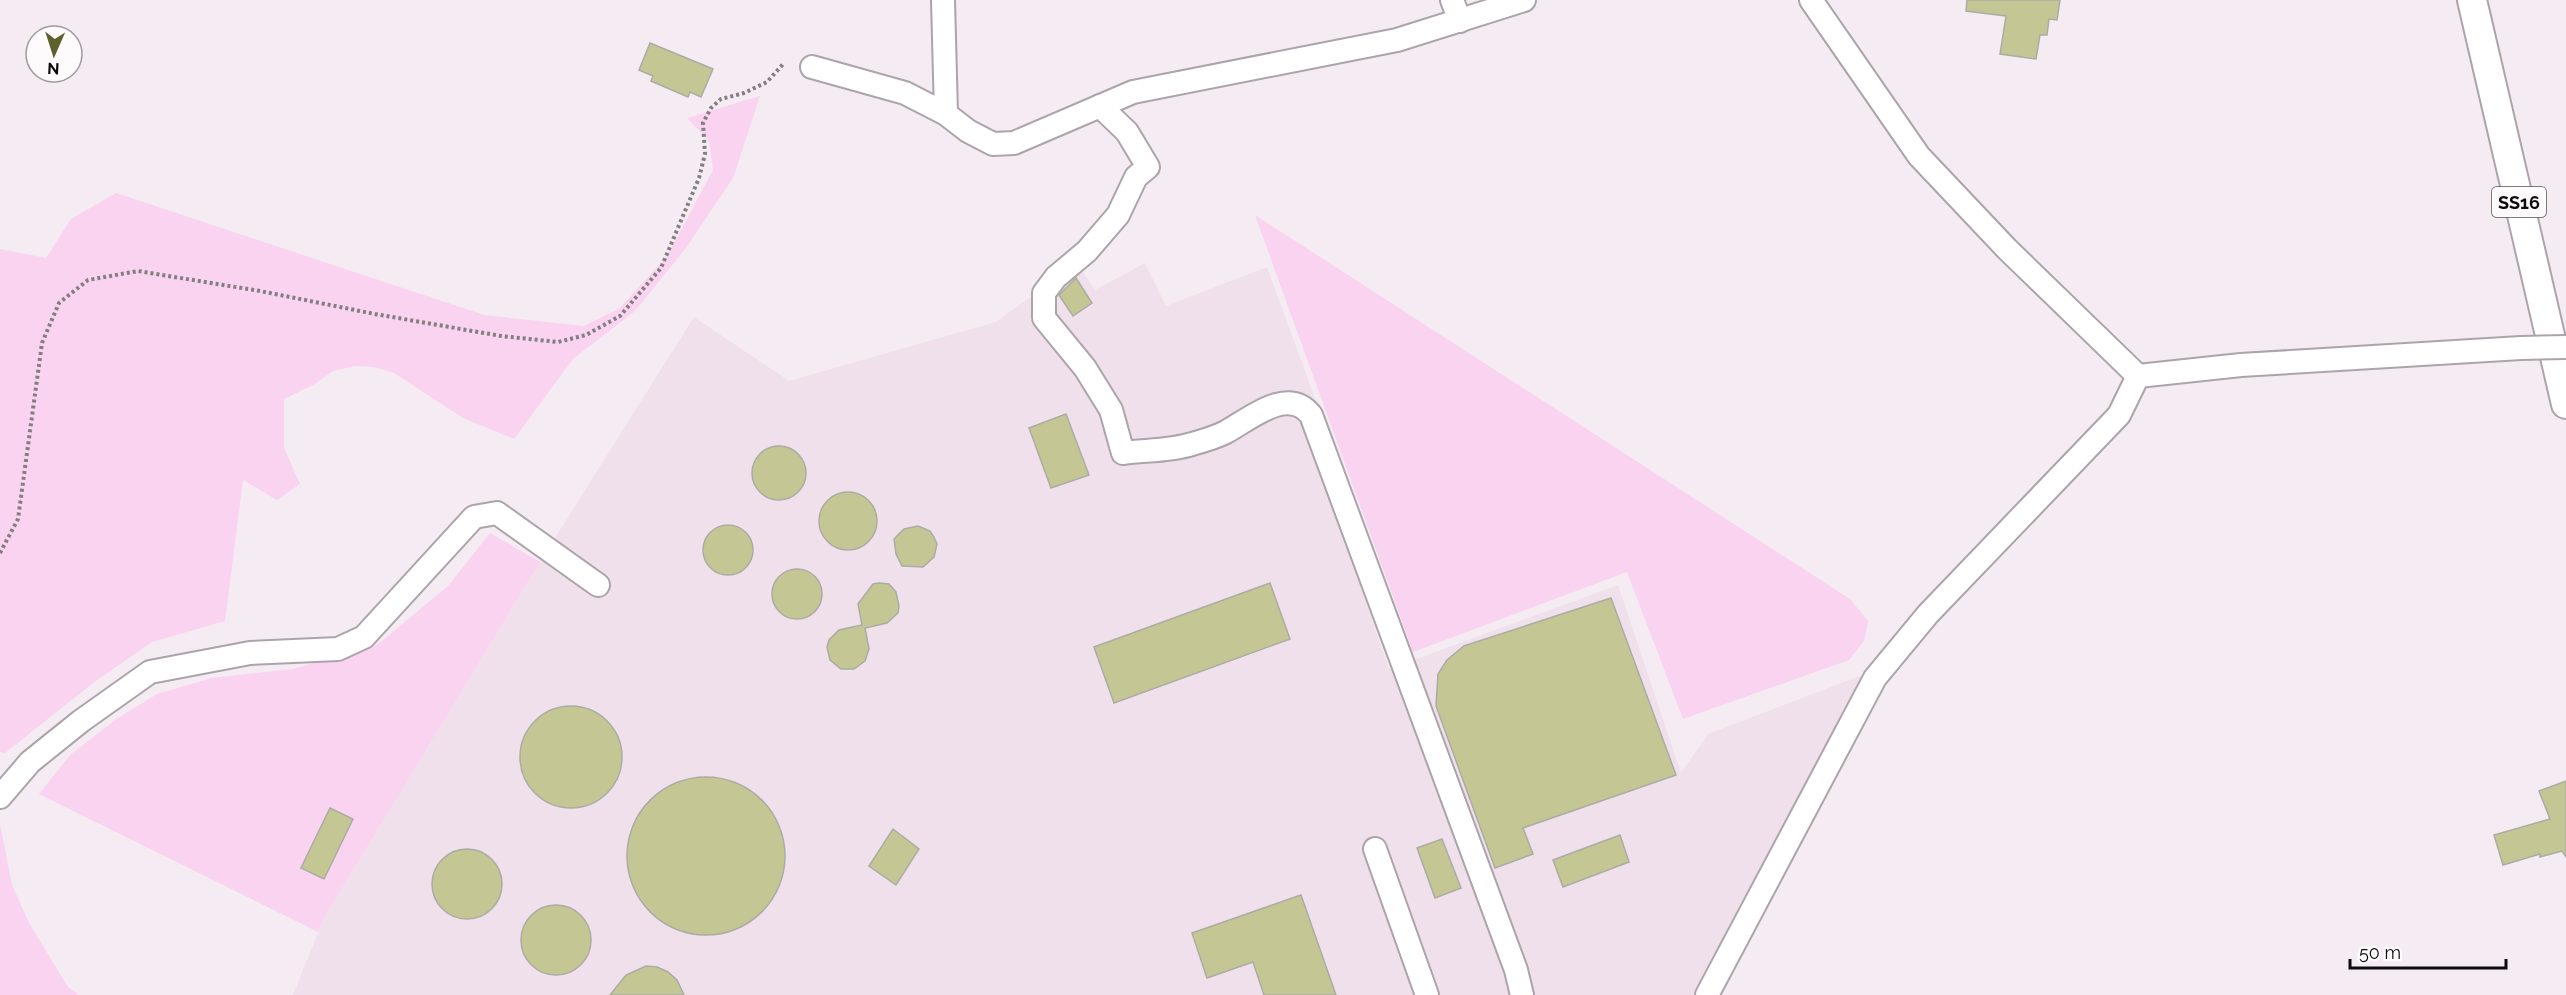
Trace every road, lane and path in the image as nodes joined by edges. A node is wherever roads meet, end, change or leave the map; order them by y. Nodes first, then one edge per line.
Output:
1 (943, 0) edge
2 (1452, 0) edge
3 (1524, 0) edge
4 (2472, 0) edge
5 (1813, 1) edge
6 (1460, 21) junction
7 (784, 63) dead end
8 (812, 67) dead end
9 (1100, 106) junction
10 (946, 114) junction
11 (2566, 347) edge
12 (2138, 376) junction
13 (2566, 404) edge
14 (0, 553) edge
15 (598, 585) dead end
16 (0, 796) edge
17 (1375, 849) dead end
18 (1427, 995) edge
19 (1522, 995) edge
20 (1707, 995) edge

1 - 10 street
2 - 6 street
3 - 6 street
4 - 13 main road, SS16
5 - 12 street
6 - 9 street
7 - 14 path
8 - 10 street
9 - 10 street
9 - 19 street
11 - 12 street, bridge
12 - 20 street
15 - 16 street
17 - 18 street

